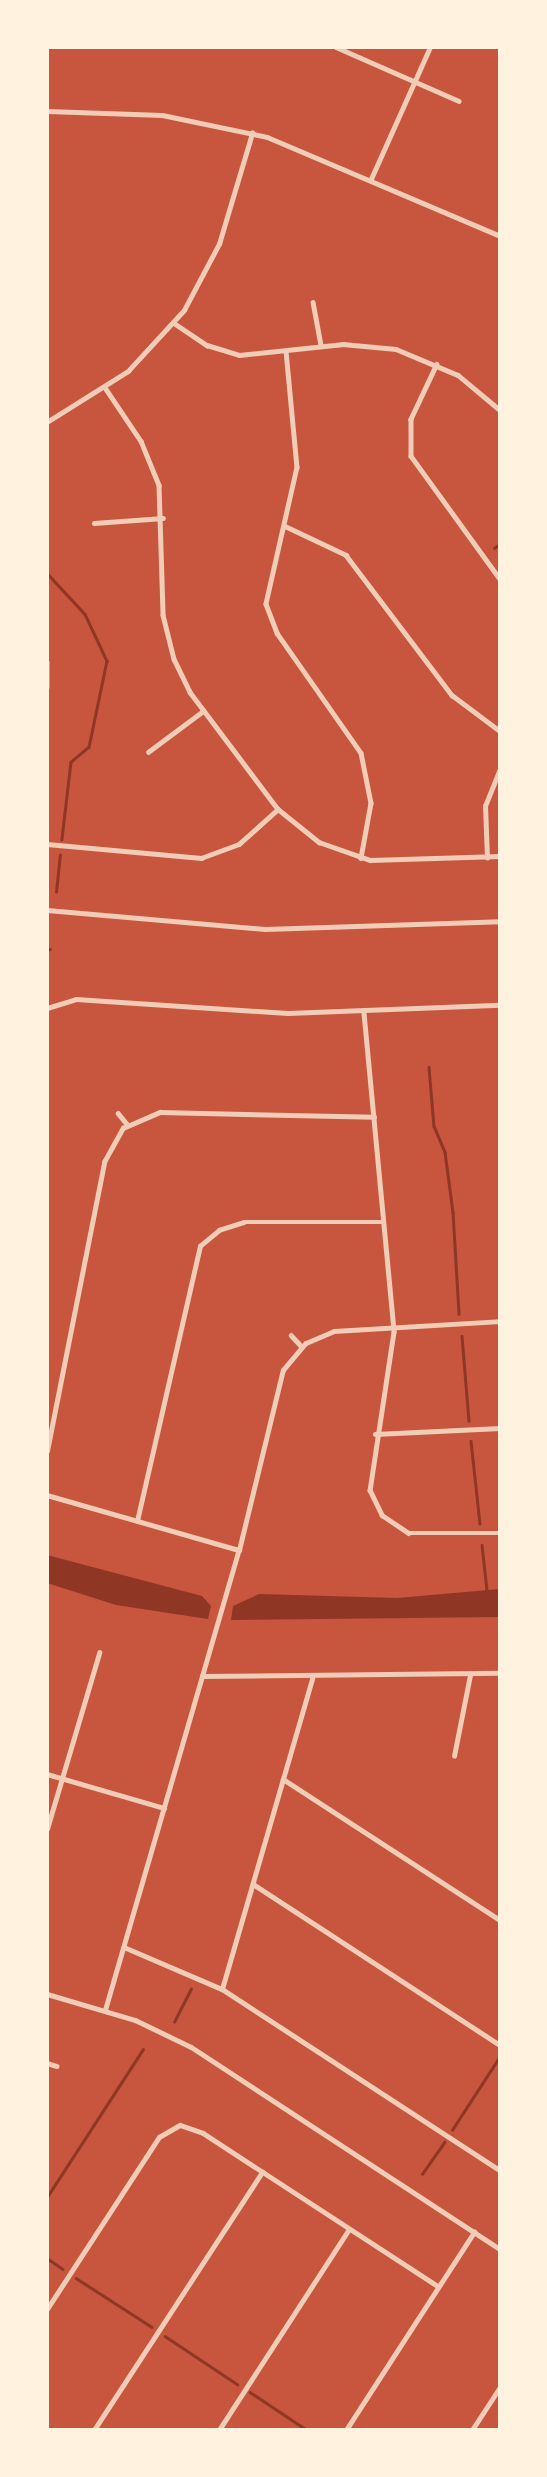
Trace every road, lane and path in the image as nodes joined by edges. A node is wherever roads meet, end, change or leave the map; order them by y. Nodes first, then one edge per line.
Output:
1 (336, 47) edge
2 (430, 47) edge
3 (416, 81) junction
4 (459, 101) dead end
5 (47, 111) edge
6 (252, 133) junction
7 (371, 179) junction
8 (500, 236) edge
9 (313, 302) dead end
10 (174, 323) junction
11 (321, 345) junction
12 (286, 351) junction
13 (437, 364) junction
14 (106, 389) junction
15 (500, 410) edge
16 (47, 422) edge
17 (163, 518) junction
18 (93, 523) dead end
19 (285, 526) junction
20 (500, 579) edge
21 (47, 662) edge
22 (47, 687) edge
23 (204, 711) junction
24 (500, 731) edge
25 (148, 751) dead end
26 (500, 769) edge
27 (278, 809) junction
28 (47, 844) edge
29 (500, 856) edge
30 (361, 858) junction
31 (487, 858) junction
32 (47, 910) edge
33 (500, 921) edge
34 (500, 1005) edge
35 (47, 1008) edge
36 (364, 1013) junction
37 (118, 1112) dead end
38 (374, 1118) junction
39 (127, 1124) junction
40 (384, 1222) junction
41 (500, 1321) edge
42 (394, 1328) junction
43 (291, 1335) dead end
44 (302, 1347) junction
45 (500, 1428) edge
46 (375, 1434) junction
47 (47, 1451) edge
48 (47, 1495) edge
49 (137, 1521) junction
50 (500, 1533) edge
51 (239, 1550) junction
52 (99, 1653) dead end
53 (500, 1673) edge
54 (470, 1675) junction
55 (202, 1676) junction
56 (312, 1679) junction
57 (454, 1756) dead end
58 (47, 1774) edge
59 (62, 1778) junction
60 (283, 1779) junction
61 (164, 1808) junction
62 (47, 1829) edge
63 (253, 1884) junction
64 (500, 1920) edge
65 (124, 1947) junction
66 (222, 1989) junction
67 (47, 1994) edge
68 (105, 2010) junction
69 (500, 2045) edge
70 (47, 2063) edge
71 (57, 2066) dead end
72 (500, 2170) edge
73 (262, 2172) junction
74 (349, 2229) junction
75 (474, 2232) junction
76 (500, 2249) edge
77 (438, 2286) junction
78 (47, 2309) edge
79 (500, 2387) edge
80 (94, 2430) edge
81 (219, 2430) edge
82 (346, 2430) edge
83 (472, 2430) edge

1 - 3 street
2 - 3 street
3 - 4 street
3 - 7 street
5 - 6 street
6 - 7 street
6 - 10 street
7 - 8 street
9 - 11 street
10 - 12 street
10 - 14 street
11 - 12 street
11 - 13 street
12 - 19 street
13 - 15 street
13 - 20 street
14 - 16 street
14 - 17 street
17 - 18 street
17 - 23 street
19 - 24 street
19 - 30 street
21 - 22 street
23 - 25 street
23 - 27 street
26 - 31 street
27 - 28 street
27 - 30 street
29 - 31 street
30 - 31 street
32 - 33 street
34 - 36 street
35 - 36 street
36 - 38 street
37 - 39 street
38 - 39 street
38 - 40 street
39 - 47 street
40 - 42 street
40 - 49 street
41 - 42 street
42 - 44 street
42 - 46 street
43 - 44 street
44 - 51 street
45 - 46 street
46 - 50 street
48 - 49 street
49 - 51 street
51 - 55 street
52 - 59 street
53 - 54 street
54 - 56 street
54 - 57 street
55 - 56 street
55 - 61 street
56 - 60 street
58 - 59 street
59 - 61 street
59 - 62 street
60 - 63 street
60 - 64 street
61 - 65 street
63 - 66 street
63 - 69 street
65 - 66 street
65 - 68 street
66 - 72 street
67 - 68 street
68 - 75 street
70 - 71 street
73 - 74 street
73 - 78 street
73 - 80 street
74 - 77 street
74 - 81 street
75 - 76 street
75 - 77 street
77 - 82 street
79 - 83 street

